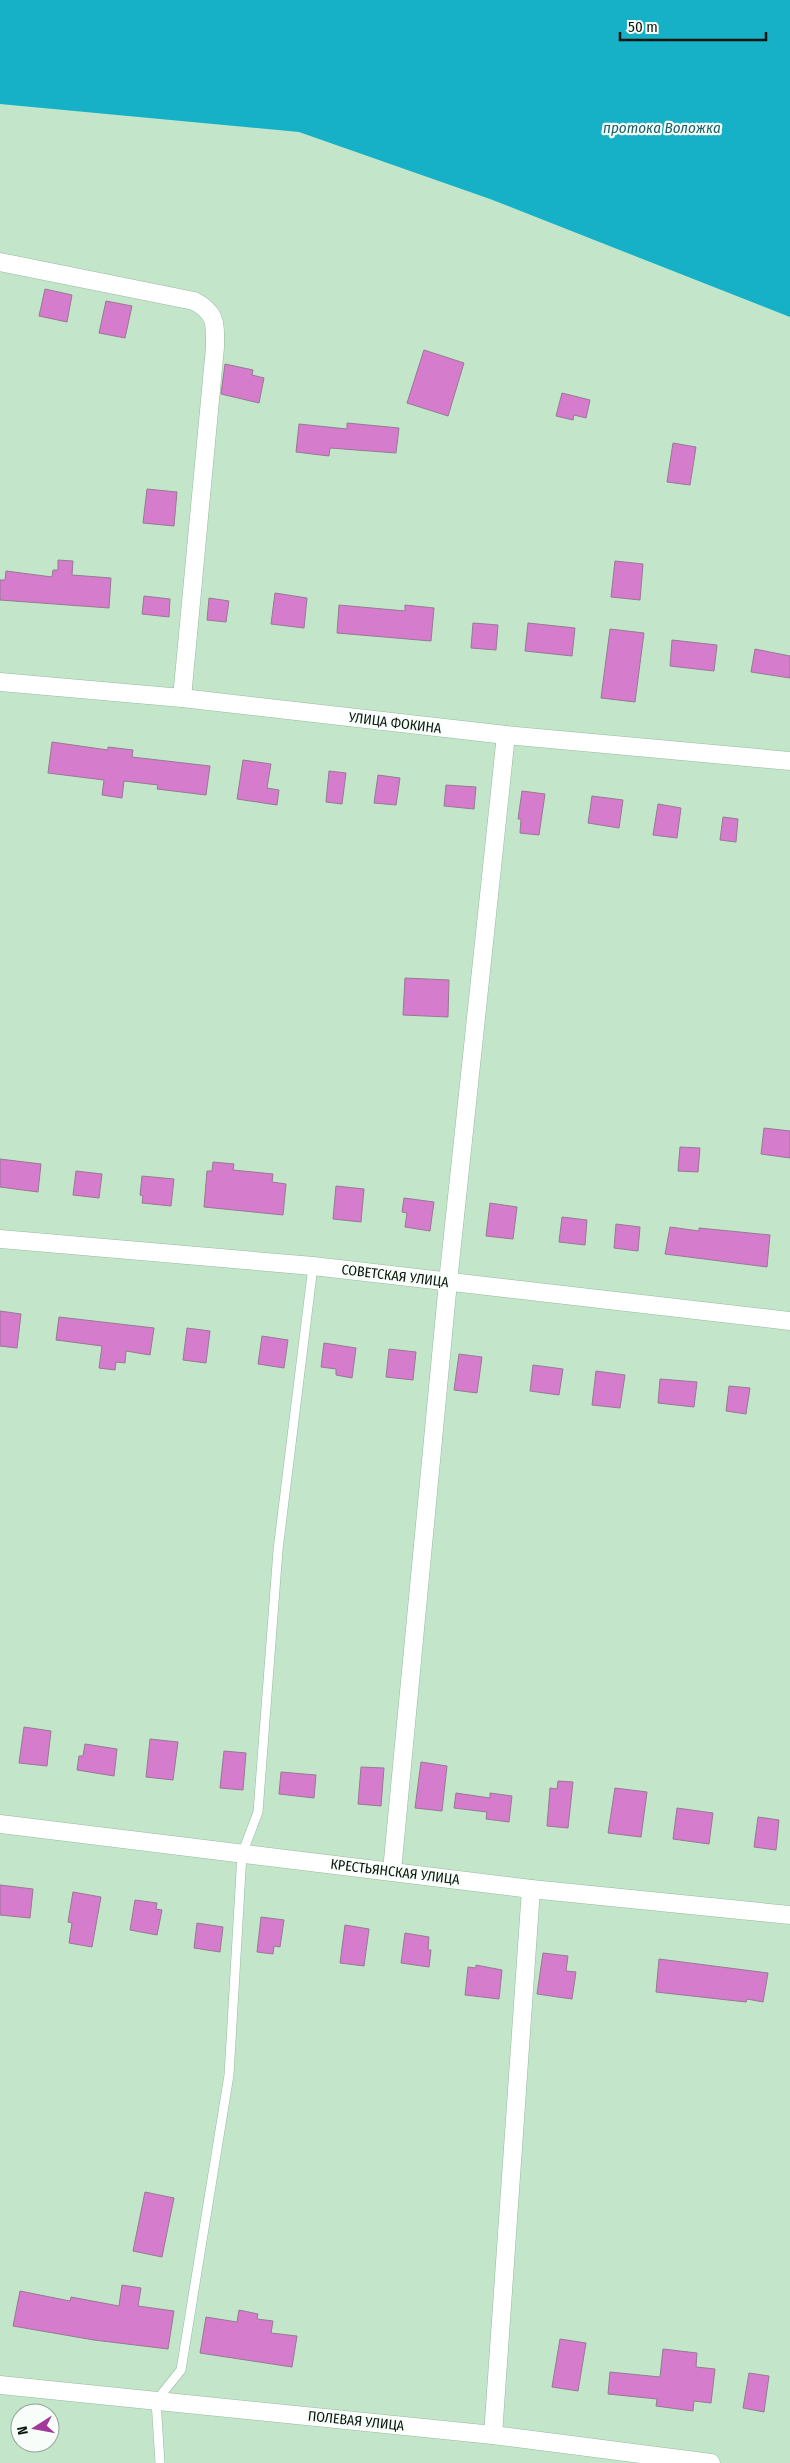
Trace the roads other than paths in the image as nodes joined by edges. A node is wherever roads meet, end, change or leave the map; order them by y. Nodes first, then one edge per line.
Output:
1 (0, 262) edge
2 (0, 682) edge
3 (182, 698) junction
4 (506, 736) junction
5 (790, 761) edge
6 (0, 1239) edge
7 (313, 1266) junction
8 (448, 1282) junction
9 (790, 1321) edge
10 (0, 1824) edge
11 (242, 1854) junction
12 (392, 1871) junction
13 (531, 1889) junction
14 (790, 1915) edge
15 (0, 2385) edge
16 (156, 2401) junction
17 (493, 2435) junction
18 (160, 2463) edge
19 (711, 2463) edge

1 - 3 street
2 - 3 street, УЛИЦА ФОКИНА
3 - 4 street, УЛИЦА ФОКИНА
4 - 5 street, УЛИЦА ФОКИНА
4 - 8 street
6 - 7 street, СОВЕТСКАЯ УЛИЦА
7 - 8 street, СОВЕТСКАЯ УЛИЦА
7 - 11 lane
8 - 9 street, СОВЕТСКАЯ УЛИЦА
8 - 12 street
10 - 11 street, КРЕСТЬЯНСКАЯ УЛИЦА
11 - 12 street, КРЕСТЬЯНСКАЯ УЛИЦА
11 - 16 lane
12 - 13 street, КРЕСТЬЯНСКАЯ УЛИЦА
13 - 14 street, КРЕСТЬЯНСКАЯ УЛИЦА
13 - 17 street
15 - 16 street, ПОЛЕВАЯ УЛИЦА
16 - 17 street, ПОЛЕВАЯ УЛИЦА
16 - 18 lane
17 - 19 street, ПОЛЕВАЯ УЛИЦА

